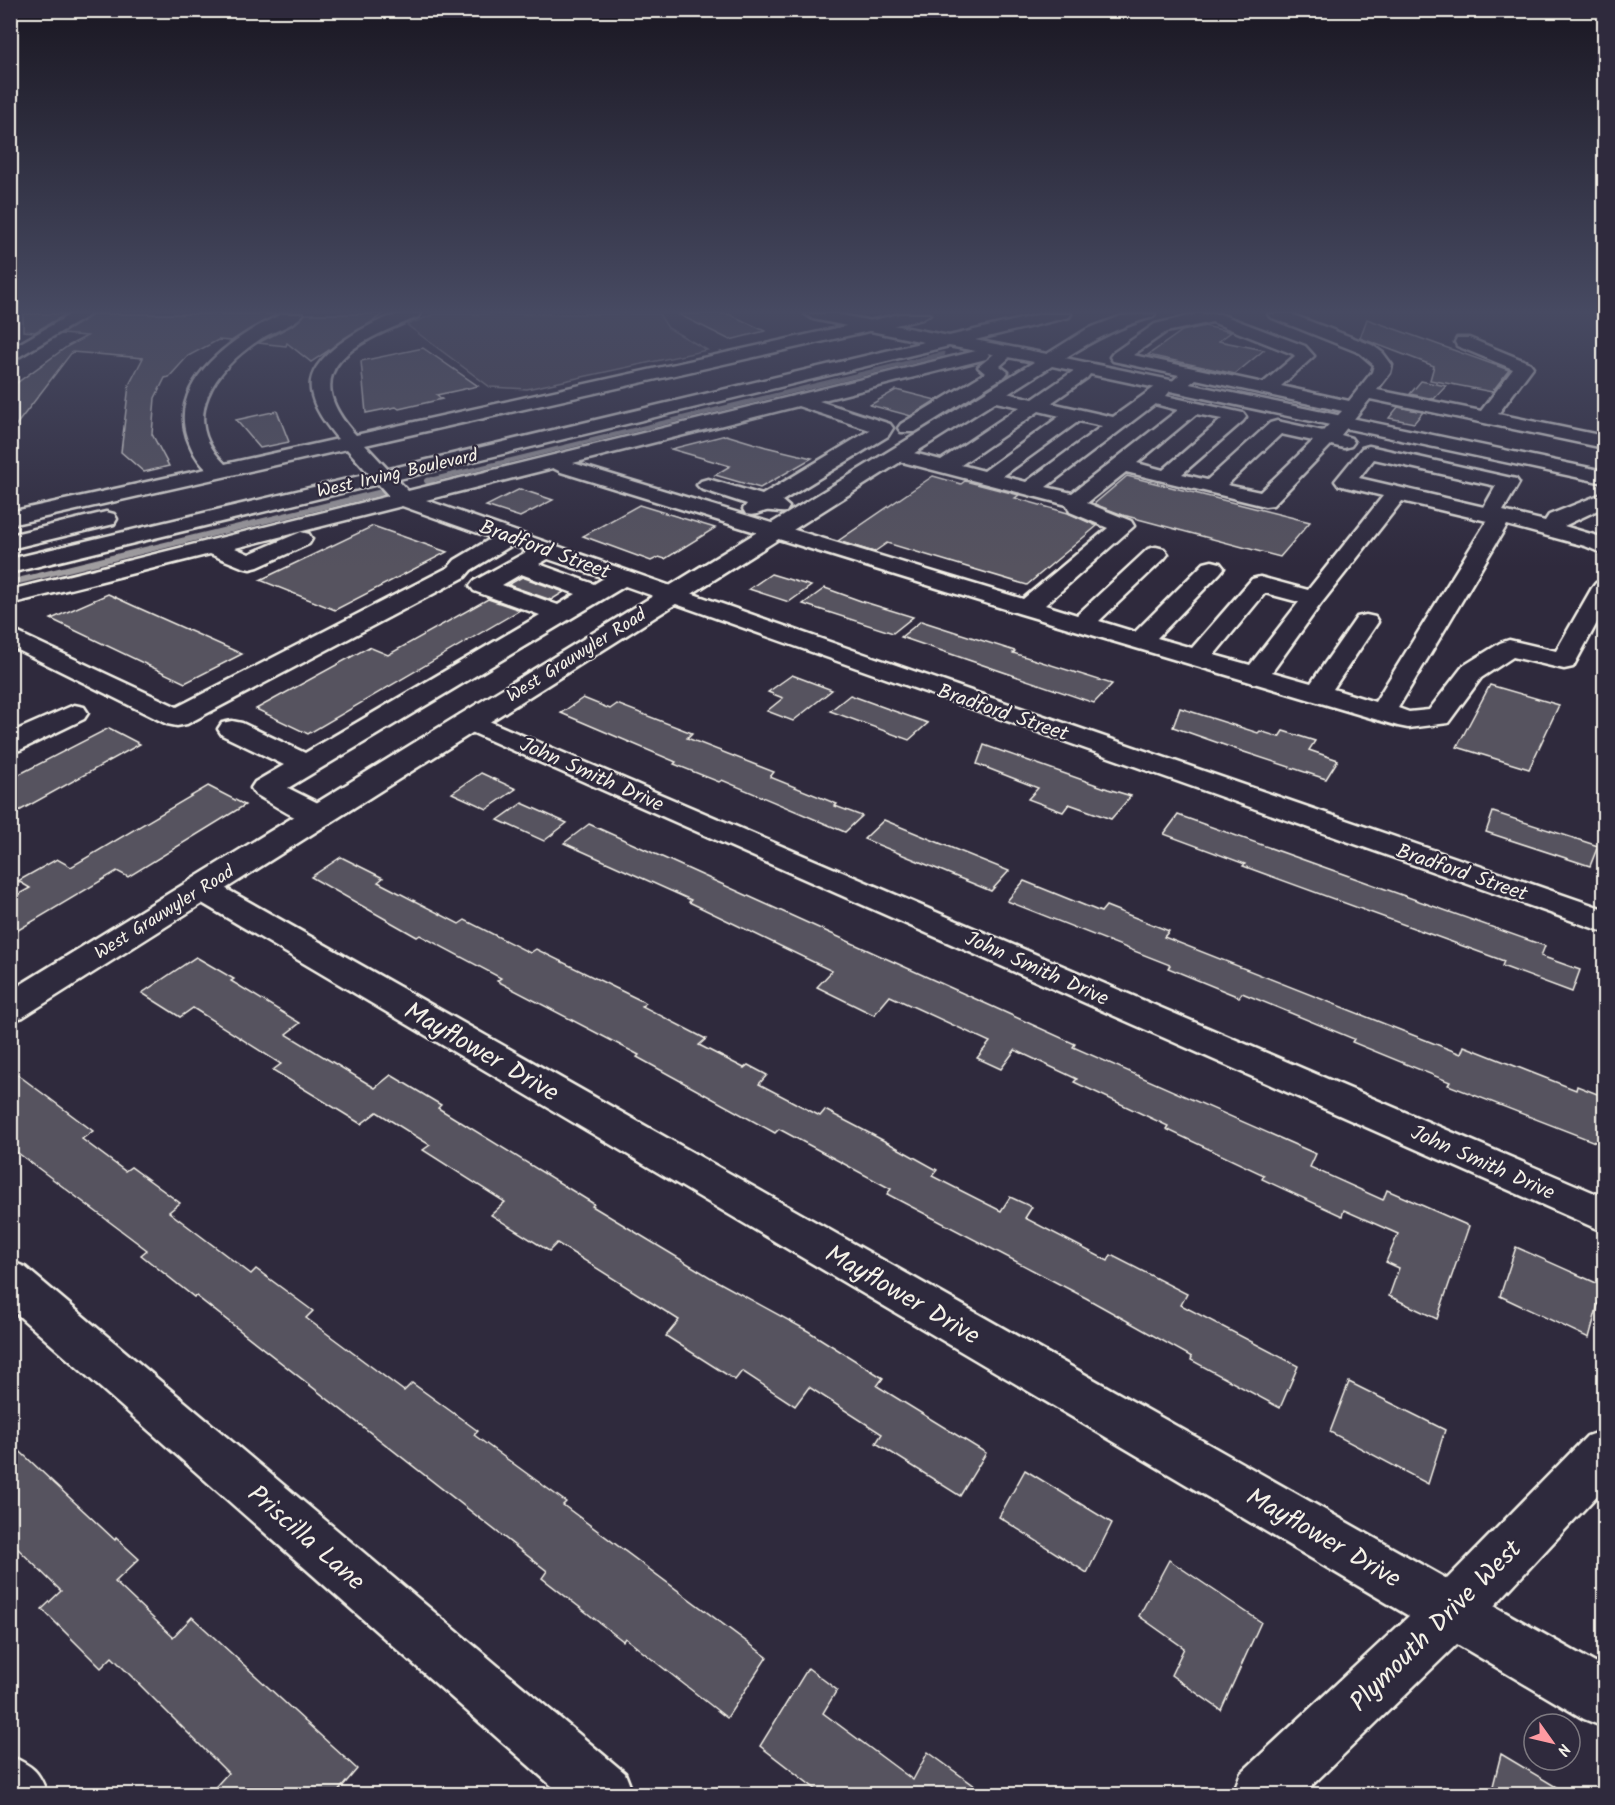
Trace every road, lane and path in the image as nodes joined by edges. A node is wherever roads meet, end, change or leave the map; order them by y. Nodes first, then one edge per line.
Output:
1 (195, 398) edge
2 (323, 398) edge
3 (544, 398) edge
4 (624, 398) edge
5 (709, 398) edge
6 (831, 398) edge
7 (978, 398) edge
8 (995, 398) edge
9 (1046, 398) edge
10 (1154, 398) edge
11 (1175, 398) edge
12 (1207, 398) edge
13 (1292, 398) edge
14 (1361, 398) edge
15 (1501, 398) edge
16 (1036, 405) junction
17 (1193, 407) junction
18 (798, 410) junction
19 (1076, 414) junction
20 (1345, 418) junction
21 (1486, 418) junction
22 (710, 422) junction
23 (1117, 424) junction
24 (883, 428) junction
25 (920, 431) junction
26 (1300, 432) junction
27 (660, 435) junction
28 (746, 435) dead end
29 (1497, 437) junction
30 (349, 442) junction
31 (1605, 442) edge
32 (1284, 448) dead end
33 (1369, 453) junction
34 (898, 455) junction
35 (364, 458) junction
36 (1605, 458) edge
37 (1243, 459) junction
38 (554, 460) junction
39 (1122, 465) junction
40 (1268, 465) dead end
41 (944, 467) junction
42 (220, 472) junction
43 (1293, 472) junction
44 (382, 476) junction
45 (1167, 477) junction
46 (1605, 477) edge
47 (987, 478) junction
48 (1328, 479) junction
49 (668, 480) dead end
50 (708, 485) dead end
51 (1212, 487) junction
52 (1605, 487) edge
53 (1030, 489) junction
54 (1397, 493) junction
55 (403, 499) junction
56 (1605, 499) edge
57 (1076, 501) junction
58 (170, 504) dead end
59 (759, 506) junction
60 (803, 514) junction
61 (124, 515) dead end
62 (1495, 517) junction
63 (10, 519) edge
64 (1551, 529) junction
65 (775, 532) junction
66 (510, 537) junction
67 (10, 542) edge
68 (1605, 547) edge
69 (547, 550) junction
70 (1156, 554) dead end
71 (519, 565) junction
72 (10, 566) edge
73 (1212, 568) dead end
74 (623, 577) junction
75 (1605, 588) edge
76 (595, 593) junction
77 (673, 595) junction
78 (10, 597) edge
79 (1309, 606) dead end
80 (1027, 608) junction
81 (1598, 613) edge
82 (560, 614) junction
83 (1366, 622) dead end
84 (1082, 624) junction
85 (10, 636) edge
86 (1140, 641) junction
87 (1197, 658) junction
88 (1256, 675) junction
89 (1317, 693) junction
90 (418, 697) junction
91 (1382, 712) junction
92 (74, 713) dead end
93 (471, 721) junction
94 (232, 729) dead end
95 (10, 744) edge
96 (306, 764) junction
97 (319, 816) junction
98 (202, 889) junction
99 (1605, 921) edge
100 (10, 1008) edge
101 (1605, 1215) edge
102 (10, 1280) edge
103 (1605, 1453) edge
104 (1453, 1611) junction
105 (1605, 1699) edge
106 (10, 1785) edge
107 (18, 1794) edge
108 (604, 1794) edge
109 (1263, 1794) edge

1 - 42 street
2 - 30 street
3 - 30 street, West Irving Boulevard
4 - 35 street, West Irving Boulevard
5 - 44 street, West Irving Boulevard
6 - 18 street, West Irving Boulevard
7 - 25 street, West Grauwyler Road
8 - 16 street
9 - 16 street
10 - 23 street
11 - 17 street
12 - 20 street
13 - 20 street
14 - 20 street
15 - 21 street
16 - 19 street
16 - 41 street
17 - 39 street
17 - 45 street
18 - 22 street, West Irving Boulevard
18 - 24 street
19 - 23 street
19 - 47 street
20 - 21 street
20 - 26 street
20 - 29 street
20 - 33 street
20 - 43 street
20 - 52 street
21 - 29 street
22 - 27 street, West Irving Boulevard
22 - 28 street
23 - 53 street
24 - 25 street
24 - 59 street
25 - 34 street, West Grauwyler Road
26 - 32 street
26 - 37 street
27 - 38 street, West Irving Boulevard
27 - 49 street
29 - 31 street
29 - 36 street
29 - 46 street
30 - 35 street
30 - 42 street, West Irving Boulevard
33 - 48 street
33 - 62 street
34 - 41 street
34 - 60 street, West Grauwyler Road
35 - 44 street
35 - 58 street, West Irving Boulevard
37 - 40 street
37 - 51 street
38 - 55 street, West Irving Boulevard
38 - 65 street
39 - 45 street
39 - 57 street
41 - 47 street
42 - 63 street, West Irving Boulevard
43 - 48 street
43 - 51 street
44 - 55 street
44 - 72 street, West Irving Boulevard
45 - 51 street
47 - 53 street
48 - 54 street
50 - 59 street
53 - 57 street
54 - 62 street
54 - 87 street
55 - 66 street, Bradford Street
55 - 78 street, West Irving Boulevard
56 - 64 street
57 - 80 street
59 - 60 street
60 - 65 street, West Grauwyler Road
61 - 67 street
62 - 64 street
62 - 91 street
64 - 68 street
65 - 77 street, West Grauwyler Road
65 - 80 street
66 - 69 street, Bradford Street
66 - 85 street
69 - 71 street
69 - 74 street, Bradford Street
70 - 84 street
71 - 76 street
71 - 82 street
73 - 86 street
74 - 76 street
74 - 77 street, Bradford Street
75 - 81 street
76 - 82 street
77 - 93 street, West Grauwyler Road
77 - 99 street, Bradford Street
79 - 88 street
80 - 84 street
81 - 91 street
82 - 90 street
83 - 89 street
84 - 86 street
86 - 87 street
87 - 88 street
88 - 89 street
89 - 91 street
90 - 93 street, John Smith Drive
90 - 96 street
92 - 95 street
93 - 97 street, West Grauwyler Road
93 - 101 street, John Smith Drive
94 - 96 street
96 - 97 street
97 - 98 street, West Grauwyler Road
98 - 100 street, West Grauwyler Road
98 - 104 street, Mayflower Drive
102 - 108 street, Priscilla Lane
103 - 104 street, Plymouth Drive West
104 - 105 street, Mayflower Drive
104 - 109 street, Plymouth Drive West
106 - 107 street

